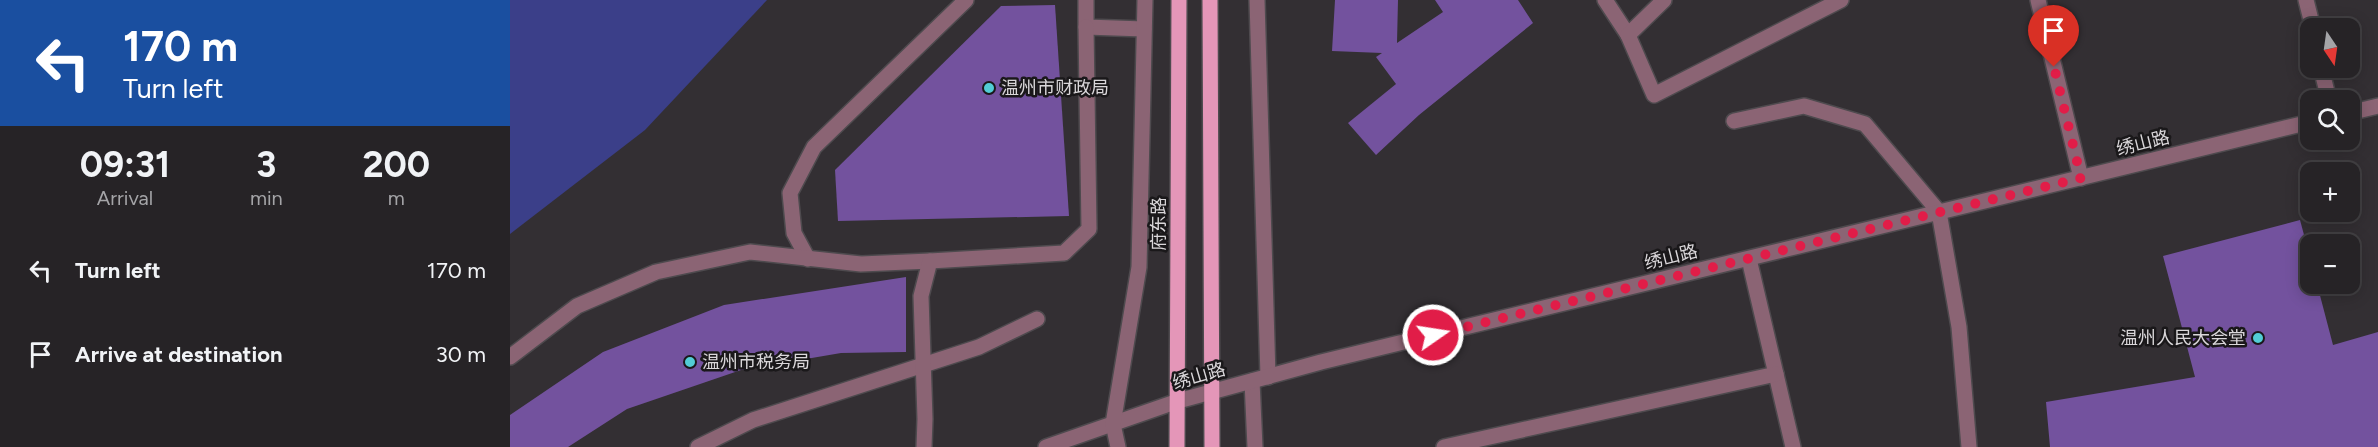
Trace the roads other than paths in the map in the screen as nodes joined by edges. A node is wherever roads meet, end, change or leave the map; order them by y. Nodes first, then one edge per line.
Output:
1 (966, 0) edge
2 (1086, 0) edge
3 (1144, 0) edge
4 (1179, 0) edge
5 (1210, 0) edge
6 (1257, 0) edge
7 (1605, 0) edge
8 (1664, 0) edge
9 (1841, 0) edge
10 (2038, 0) edge
11 (2306, 0) edge
12 (2310, 18) edge
13 (1086, 27) junction
14 (1144, 30) junction
15 (1628, 35) junction
16 (2378, 106) edge
17 (2360, 110) edge
18 (1734, 121) dead end
19 (2300, 124) edge
20 (2081, 178) junction
21 (1939, 212) junction
22 (808, 259) junction
23 (1749, 259) junction
24 (930, 261) junction
25 (1038, 319) dead end
26 (510, 357) edge
27 (923, 366) junction
28 (1776, 374) junction
29 (1268, 377) junction
30 (1252, 381) junction
31 (1211, 392) junction
32 (1178, 401) junction
33 (1113, 424) junction
34 (698, 447) edge
35 (924, 447) edge
36 (1046, 447) edge
37 (1118, 447) edge
38 (1177, 447) edge
39 (1212, 447) edge
40 (1255, 447) edge
41 (1444, 447) edge
42 (1793, 447) edge
43 (1969, 447) edge

1 - 22 street
2 - 13 street
3 - 14 street
4 - 32 main road, 府东路
5 - 31 main road
6 - 29 street
7 - 15 street
8 - 15 street
9 - 15 street
10 - 20 street
11 - 12 street
13 - 14 street
13 - 24 street
14 - 33 street
16 - 17 street
18 - 21 street
19 - 20 street, 绣山路
20 - 21 street, 绣山路
21 - 23 street, 绣山路
21 - 43 street
22 - 24 street
22 - 26 street
23 - 28 street
23 - 29 street, 绣山路
24 - 27 street
25 - 27 street
27 - 34 street
27 - 35 street
28 - 41 street
28 - 42 street
29 - 30 street, 绣山路
30 - 31 street, 绣山路
30 - 40 street
31 - 32 street, 绣山路
31 - 39 main road
32 - 33 street, 绣山路
32 - 38 main road, 府东路
33 - 36 street, 绣山路
33 - 37 street

